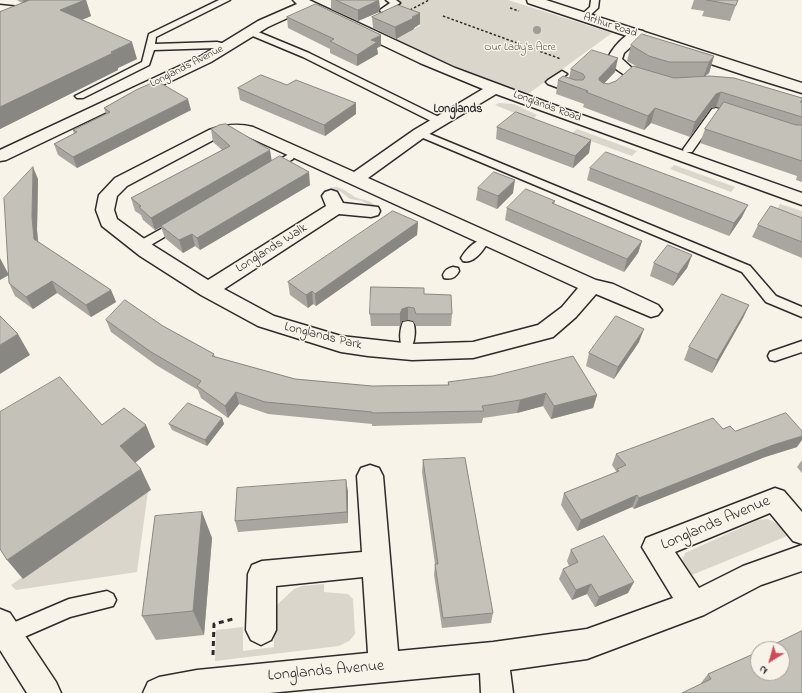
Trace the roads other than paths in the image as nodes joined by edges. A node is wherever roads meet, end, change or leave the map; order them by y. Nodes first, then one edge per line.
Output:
1 (50, 0) edge
2 (226, 0) edge
3 (533, 0) edge
4 (595, 0) edge
5 (303, 2) edge
6 (0, 8) edge
7 (378, 15) edge
8 (582, 17) junction
9 (251, 32) junction
10 (638, 34) junction
11 (150, 47) junction
12 (227, 47) junction
13 (627, 71) junction
14 (562, 74) dead end
15 (615, 83) edge
16 (670, 86) edge
17 (495, 88) junction
18 (802, 88) edge
19 (576, 91) edge
20 (80, 96) dead end
21 (743, 119) edge
22 (439, 121) junction
23 (420, 133) junction
24 (688, 150) dead end
25 (0, 156) edge
26 (290, 157) dead end
27 (259, 176) edge
28 (356, 178) junction
29 (802, 199) edge
30 (370, 211) dead end
31 (188, 217) edge
32 (481, 244) dead end
33 (140, 246) junction
34 (467, 258) dead end
35 (591, 286) junction
36 (208, 290) junction
37 (651, 310) dead end
38 (802, 312) edge
39 (408, 326) dead end
40 (407, 342) dead end
41 (802, 346) edge
42 (775, 356) dead end
43 (370, 476) dead end
44 (802, 532) edge
45 (802, 558) edge
46 (377, 563) junction
47 (107, 600) dead end
48 (694, 605) junction
49 (261, 621) road end
50 (4, 629) edge
51 (493, 656) junction
52 (384, 667) junction
53 (45, 693) edge
54 (159, 693) edge
55 (497, 693) edge

1 - 6 lane
2 - 11 lane
3 - 8 street, Arthur Road
4 - 8 lane
5 - 7 street, Longlands Road
5 - 9 street, Longlands Avenue
7 - 17 street, Longlands Road
8 - 10 street, Arthur Road
9 - 12 street, Longlands Avenue
9 - 22 lane
10 - 13 street
10 - 18 street, Arthur Road
11 - 12 lane
11 - 20 lane
12 - 25 street, Longlands Avenue
13 - 15 street
13 - 16 street
14 - 19 lane
17 - 22 street
17 - 29 street, Longlands Road
21 - 24 lane
22 - 23 street
23 - 28 street
23 - 38 lane
26 - 27 lane
28 - 33 street, Longlands Park
28 - 35 street, Longlands Park
30 - 36 street, Longlands Walk
31 - 33 lane
32 - 34 lane
33 - 36 street, Longlands Park
35 - 36 street, Longlands Park
35 - 37 street
39 - 40 lane
41 - 42 lane
43 - 46 street
44 - 48 street, Longlands Avenue
45 - 48 street, Longlands Avenue
46 - 49 street
46 - 52 street
47 - 50 lane
48 - 51 street, Longlands Avenue
50 - 53 street
51 - 52 street, Longlands Avenue
51 - 55 street
52 - 54 street, Longlands Avenue

